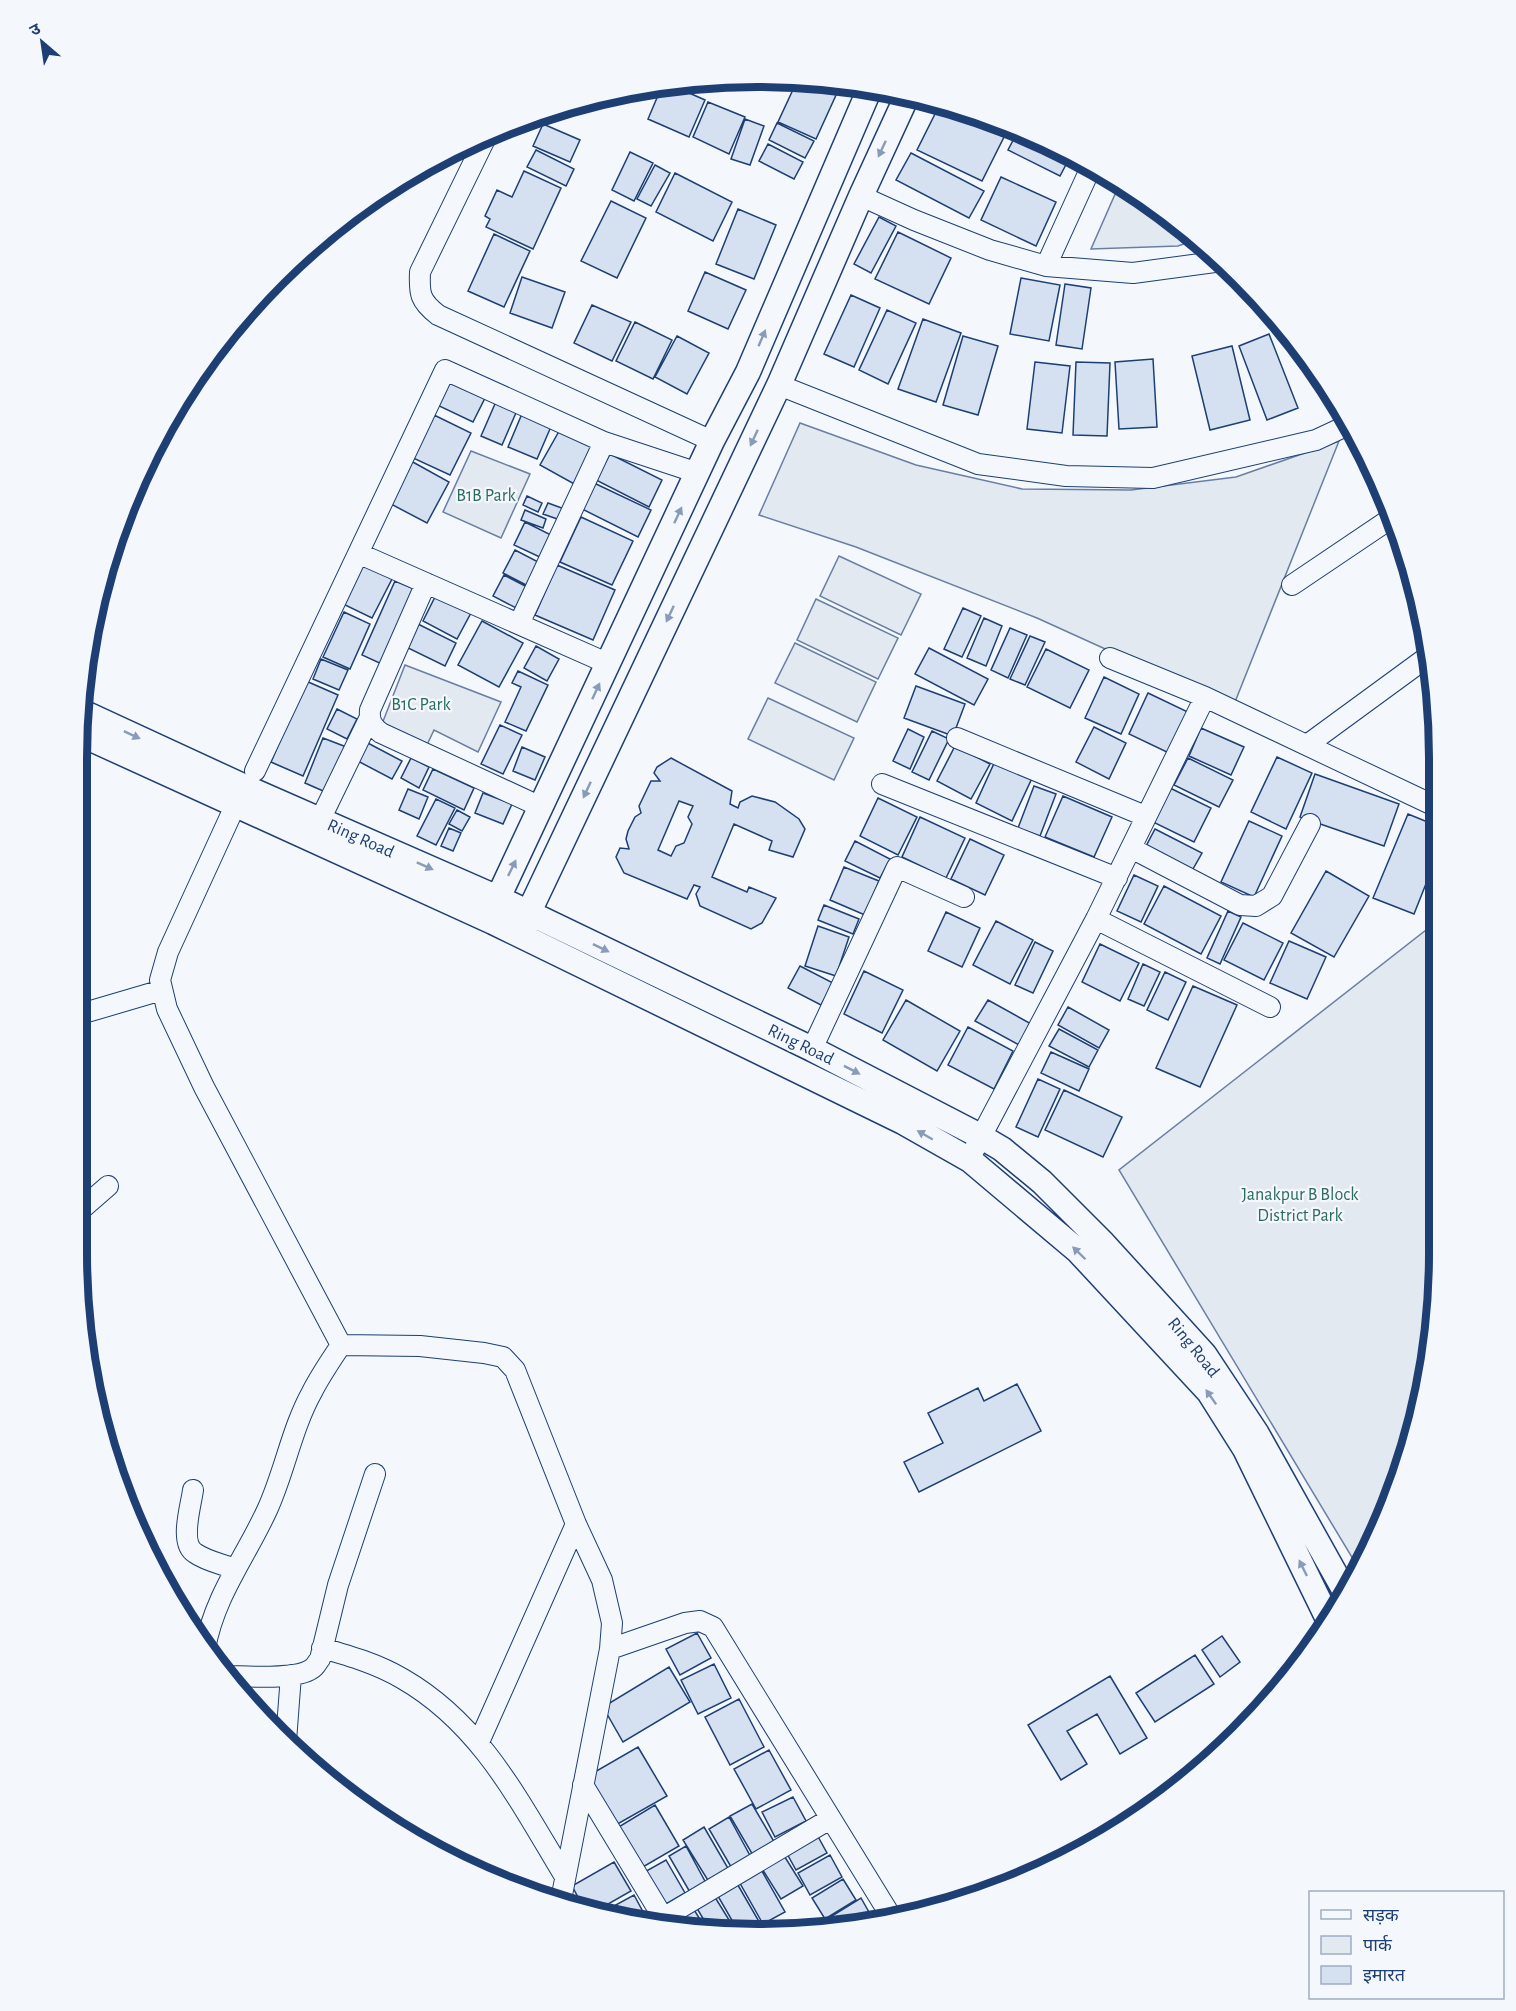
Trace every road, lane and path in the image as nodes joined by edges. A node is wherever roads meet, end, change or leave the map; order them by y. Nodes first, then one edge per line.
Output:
1 (866, 96) edge
2 (904, 103) edge
3 (481, 147) edge
4 (1088, 174) edge
5 (861, 196) junction
6 (1209, 263) edge
7 (1046, 266) junction
8 (779, 385) junction
9 (1342, 428) edge
10 (712, 441) junction
11 (604, 442) junction
12 (698, 473) junction
13 (1386, 522) edge
14 (360, 554) junction
15 (426, 583) junction
16 (1292, 585) dead end
17 (519, 624) junction
18 (1110, 658) dead end
19 (1422, 661) edge
20 (609, 664) junction
21 (1205, 698) junction
22 (88, 715) edge
23 (369, 719) junction
24 (87, 736) edge
25 (957, 738) dead end
26 (1307, 746) junction
27 (882, 784) dead end
28 (243, 787) junction
29 (1429, 803) edge
30 (541, 807) junction
31 (1145, 816) junction
32 (320, 820) junction
33 (1310, 825) dead end
34 (1131, 848) junction
35 (1117, 878) junction
36 (964, 897) dead end
37 (498, 898) junction
38 (528, 914) junction
39 (1096, 919) junction
40 (493, 922) junction
41 (523, 937) junction
42 (162, 990) junction
43 (1270, 1007) dead end
44 (87, 1012) edge
45 (812, 1049) junction
46 (980, 1136) junction
47 (969, 1160) junction
48 (108, 1186) dead end
49 (87, 1204) edge
50 (341, 1345) junction
51 (1252, 1443) junction
52 (375, 1474) dead end
53 (194, 1490) dead end
54 (576, 1524) junction
55 (235, 1569) junction
56 (1341, 1585) edge
57 (1325, 1612) edge
58 (208, 1637) edge
59 (322, 1648) junction
60 (610, 1649) junction
61 (291, 1675) junction
62 (238, 1676) edge
63 (287, 1730) edge
64 (479, 1742) junction
65 (583, 1785) junction
66 (830, 1819) junction
67 (564, 1875) junction
68 (562, 1894) edge
69 (888, 1911) edge
70 (662, 1917) edge
71 (670, 1918) edge

10 -> 1 street
2 -> 5 street
3 - 10 street
4 - 7 street
5 - 7 street
5 - 8 street
6 - 7 street
8 - 9 street
8 -> 38 street
10 - 12 street
11 - 12 street
11 - 14 street
11 - 17 street
20 -> 12 street
13 - 16 street
14 - 15 street
14 - 28 street
15 - 17 street
15 - 23 street
17 - 20 street
18 - 21 street
19 - 26 street
30 -> 20 street
21 - 26 street
21 - 31 street
22 -> 28 street, Ring Road
23 - 30 street
23 - 32 street
24 - 28 street, Ring Road
25 - 31 street
26 - 29 street
27 - 35 street
28 - 32 street, Ring Road
28 - 40 street, Ring Road
28 - 42 street
37 -> 30 street
31 - 34 street
32 -> 37 street, Ring Road
33 - 34 street
34 - 35 street
35 - 39 street
36 - 45 street
37 - 38 street, Ring Road
37 - 40 street
38 - 41 street
38 -> 45 street, Ring Road
39 - 43 street
39 - 46 street
40 - 41 street, Ring Road
47 -> 41 street, Ring Road
42 - 44 street
42 - 50 street
45 -> 46 street, Ring Road
46 - 47 street
46 - 51 street, Ring Road
51 -> 47 street, Ring Road
48 - 49 street
50 - 54 street
50 - 55 street
51 - 56 street, Ring Road
57 -> 51 street, Ring Road
52 - 59 street
53 - 55 street
54 - 60 street
54 - 64 street
55 - 58 street
59 - 61 street
59 - 64 street
60 - 65 street
60 - 66 street
61 - 62 street
61 - 63 street
64 - 67 street
65 - 67 street
65 - 70 street
66 - 69 street
66 - 71 street
67 - 68 street

